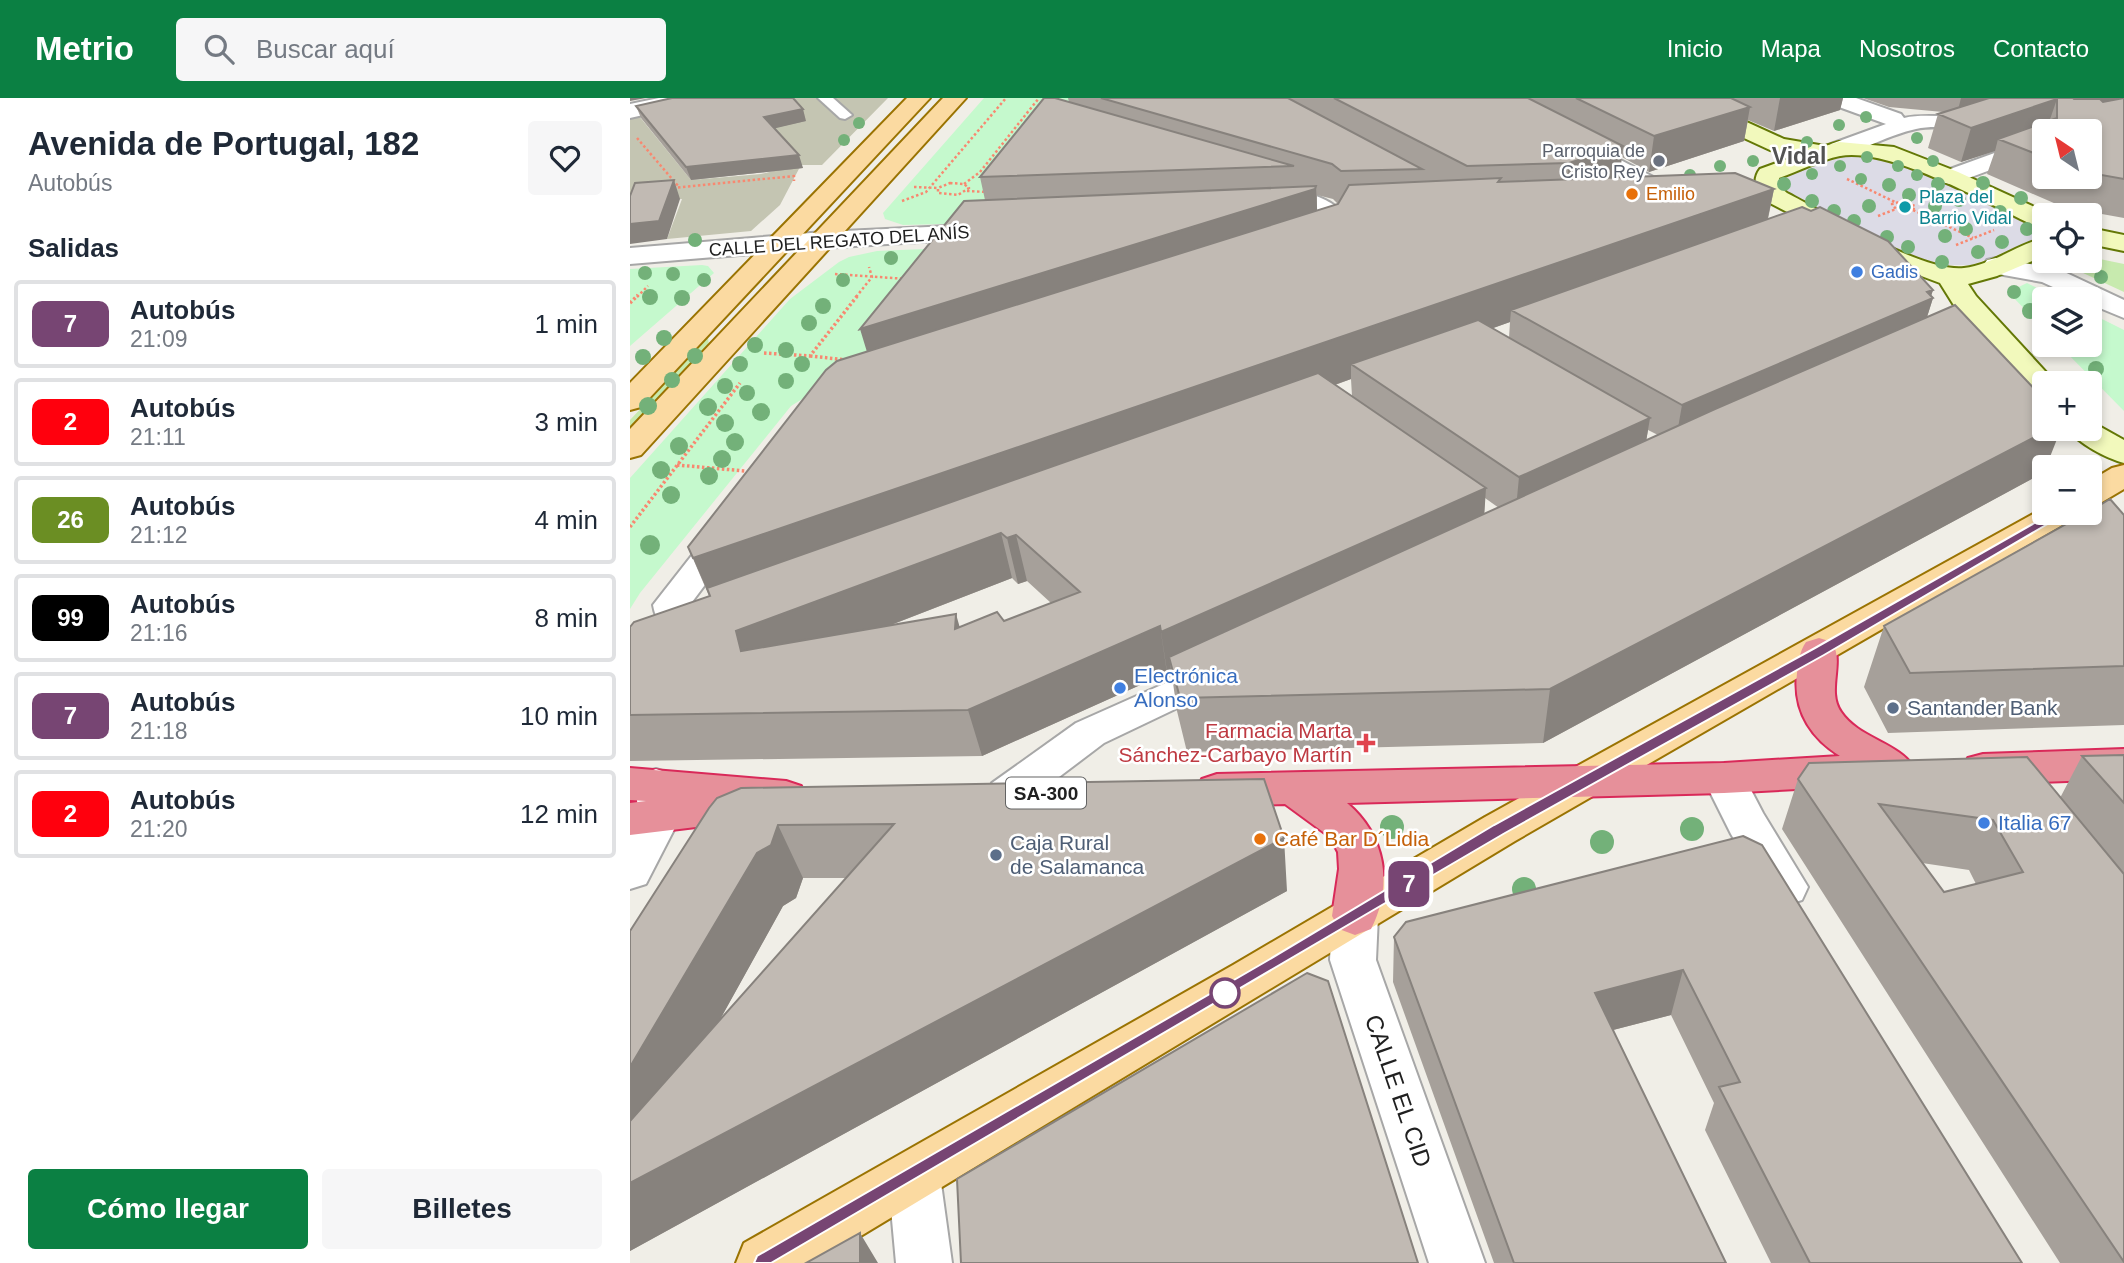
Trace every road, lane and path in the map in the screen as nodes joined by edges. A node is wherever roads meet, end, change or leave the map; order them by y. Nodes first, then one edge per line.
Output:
1 (688, 98) edge
2 (825, 98) edge
3 (919, 98) edge
4 (1006, 98) edge
5 (1039, 98) edge
6 (1484, 98) edge
7 (1678, 98) edge
8 (1836, 98) edge
9 (1917, 98) edge
10 (2005, 98) edge
11 (950, 101) edge
12 (630, 111) edge
13 (845, 115) dead end
14 (1023, 118) junction
15 (1034, 119) edge
16 (1921, 121) junction
17 (1890, 126) junction
18 (630, 130) edge
19 (2032, 146) edge
20 (870, 148) junction
21 (1833, 151) junction
22 (1898, 155) junction
23 (1776, 170) junction
24 (794, 176) dead end
25 (1950, 177) junction
26 (1239, 182) edge
27 (964, 184) junction
28 (1858, 185) dead end
29 (911, 187) dead end
30 (1744, 187) edge
31 (680, 188) junction
32 (930, 188) junction
33 (938, 188) junction
34 (667, 189) edge
35 (967, 191) junction
36 (990, 192) edge
37 (900, 201) dead end
38 (1918, 201) dead end
39 (1895, 202) junction
40 (1912, 204) junction
41 (1633, 207) edge
42 (1896, 209) junction
43 (1913, 210) junction
44 (2032, 215) edge
45 (1346, 217) junction
46 (1874, 218) dead end
47 (1282, 220) edge
48 (1824, 221) junction
49 (2001, 227) dead end
50 (1013, 231) edge
51 (1788, 234) edge
52 (1973, 238) junction
53 (2102, 238) edge
54 (823, 240) junction
55 (2124, 243) edge
56 (778, 244) junction
57 (1952, 247) dead end
58 (2032, 251) edge
59 (1289, 253) edge
60 (630, 256) edge
61 (871, 258) dead end
62 (1996, 266) junction
63 (833, 274) dead end
64 (2049, 275) joint
65 (872, 277) junction
66 (1951, 278) junction
67 (911, 279) edge
68 (2124, 310) edge
69 (1984, 321) junction
70 (1951, 334) edge
71 (770, 342) dead end
72 (725, 345) junction
73 (763, 352) junction
74 (810, 356) junction
75 (848, 361) edge
76 (755, 363) dead end
77 (747, 373) dead end
78 (2032, 375) edge
79 (630, 401) edge
80 (2102, 440) edge
81 (630, 448) edge
82 (2124, 453) edge
83 (677, 465) junction
84 (2124, 475) edge
85 (749, 486) joint
86 (2102, 488) edge
87 (2060, 525) edge
88 (630, 527) edge
89 (725, 619) edge
90 (1819, 651) junction
91 (1251, 658) edge
92 (2124, 764) edge
93 (1894, 769) junction
94 (2002, 769) junction
95 (1724, 778) junction
96 (1584, 781) junction
97 (1292, 788) junction
98 (1183, 790) edge
99 (1074, 793) edge
100 (1007, 794) junction
101 (966, 795) edge
102 (812, 798) edge
103 (644, 801) edge
104 (2030, 809) edge
105 (630, 872) edge
106 (1355, 916) junction
107 (1808, 922) edge
108 (914, 1176) junction
109 (764, 1263) edge
110 (923, 1263) edge
111 (1457, 1263) edge

1 - 12 street
2 - 13 lane
3 - 20 main road
4 - 32 path
5 - 14 path
6 - 41 street
7 - 23 main road
8 - 17 street
9 - 16 street
10 - 16 street
11 - 54 main road
14 - 15 path
14 - 27 path
16 - 17 street
17 - 21 street
17 - 22 street
18 - 31 path
19 - 25 street
20 - 54 main road
20 - 56 main road
21 - 22 main road
21 - 23 main road
22 - 25 main road
23 - 30 street
23 - 48 main road
24 - 31 path
25 - 44 main road
26 - 45 street
27 - 33 path
27 - 35 path
28 - 39 path
29 - 32 path
31 - 34 path
32 - 33 path
32 - 37 path
33 - 35 path
35 - 36 path
38 - 40 path
39 - 40 path
39 - 42 path
40 - 43 path
42 - 43 path
42 - 46 path
43 - 52 path
45 - 47 street
45 - 59 street
48 - 51 street
48 - 66 main road
49 - 52 path
50 - 54 street, CALLE DEL REGATO DEL ANÍS
52 - 57 path
53 - 55 main road
54 - 56 street, CALLE DEL REGATO DEL ANÍS
54 - 72 main road
56 - 60 street, CALLE DEL REGATO DEL ANÍS
56 - 72 main road
56 - 79 main road
58 - 62 main road
61 - 65 path
62 - 64 street
62 - 66 main road
63 - 65 path
64 - 68 street
65 - 67 path
65 - 74 path
66 - 69 main road
69 - 70 street
69 - 78 main road
71 - 73 path
72 - 81 main road
73 - 74 path
73 - 76 path
74 - 75 path
77 - 83 path
80 - 82 main road
83 - 85 path
83 - 88 path
84 - 86 main road
85 - 89 street
87 - 90 main road
90 - 93 highway
90 - 96 main road
91 - 100 street
92 - 94 highway
93 - 94 highway
93 - 95 highway
94 - 104 street
95 - 96 highway
95 - 107 street
96 - 97 highway
96 - 106 main road
97 - 98 highway
97 - 106 highway
99 - 100 highway, SA-300
100 - 101 highway, SA-300
102 - 103 highway
103 - 105 street
106 - 108 main road
106 - 111 street, CALLE EL CID
108 - 109 main road
108 - 110 street

